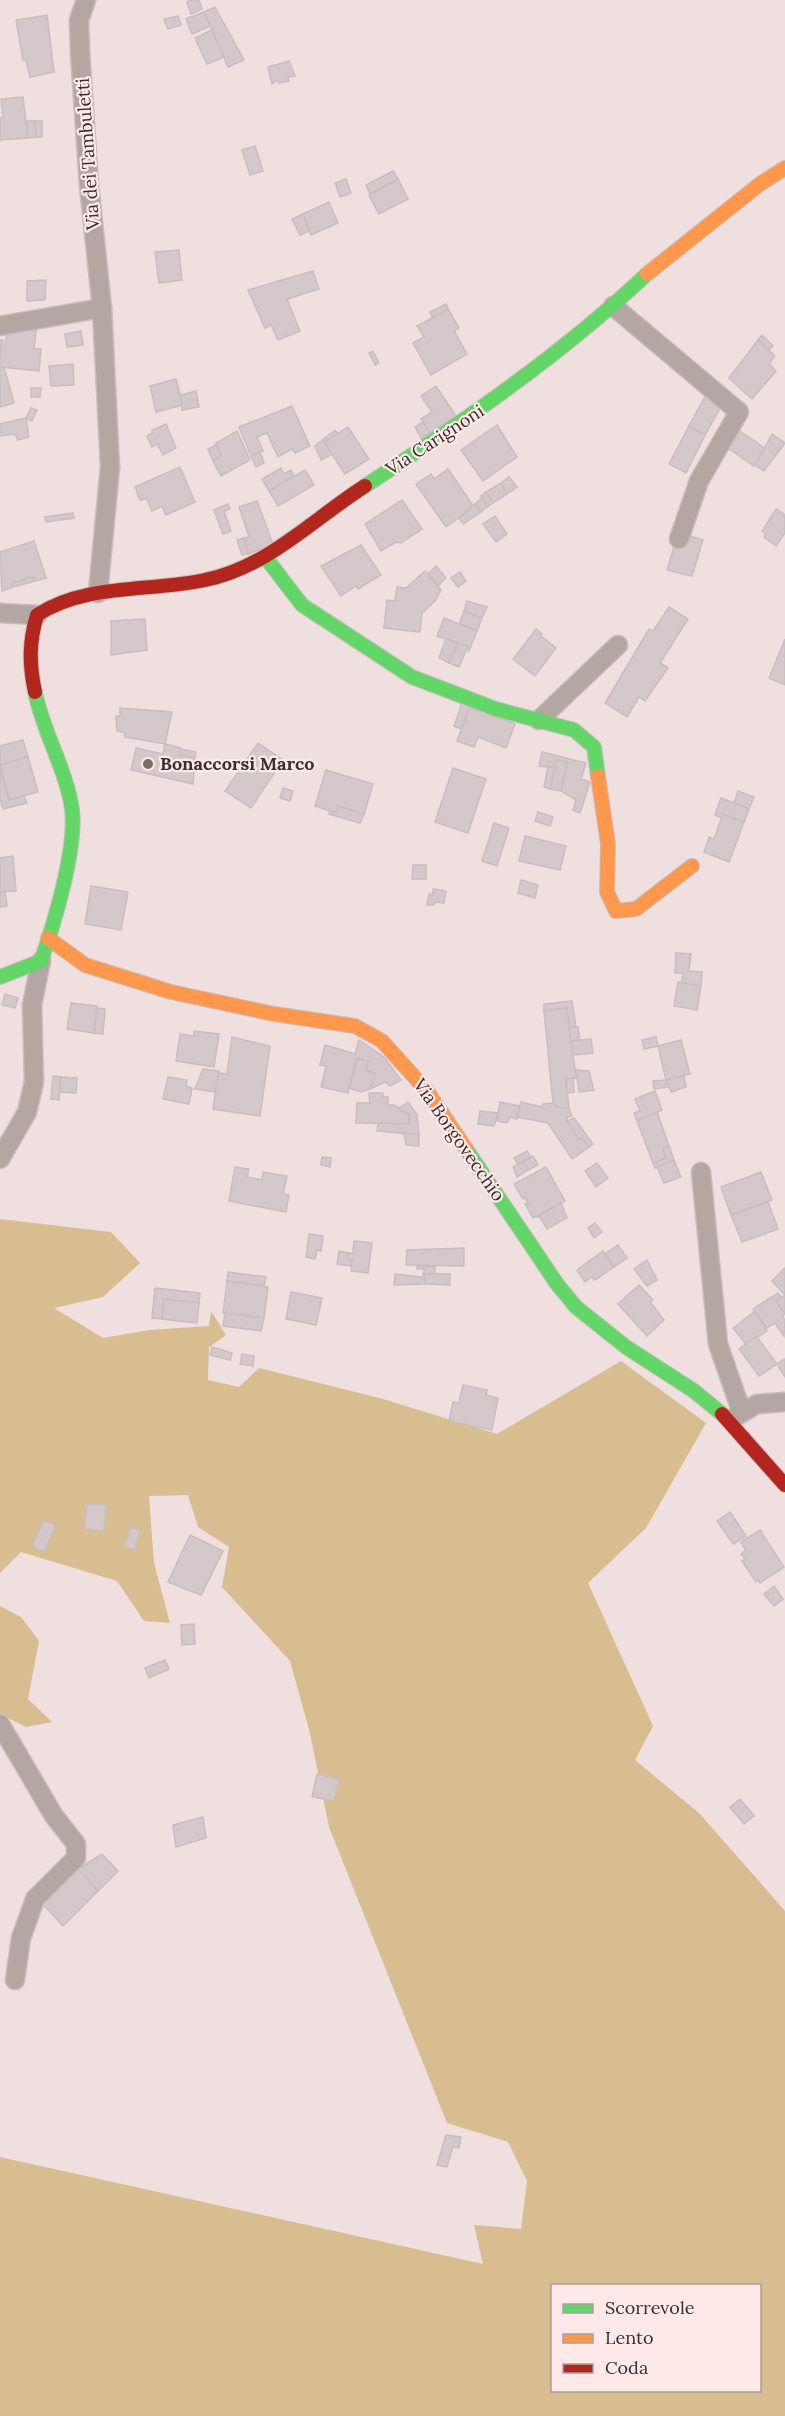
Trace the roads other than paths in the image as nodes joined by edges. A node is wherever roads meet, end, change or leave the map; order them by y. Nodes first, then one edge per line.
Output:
1 (86, 0) edge
2 (785, 168) edge
3 (614, 306) junction
4 (102, 309) junction
5 (0, 326) edge
6 (679, 539) dead end
7 (266, 558) junction
8 (98, 593) junction
9 (0, 613) edge
10 (37, 615) junction
11 (618, 645) dead end
12 (539, 720) junction
13 (692, 866) dead end
14 (48, 938) junction
15 (41, 961) junction
16 (0, 977) edge
17 (0, 1159) edge
18 (701, 1172) dead end
19 (785, 1402) edge
20 (736, 1417) junction
21 (785, 1485) edge
22 (0, 1724) edge
23 (15, 1980) dead end

1 - 4 street, Via dei Tambuletti
2 - 3 street, Via Carignoni
3 - 6 street
3 - 7 street, Via Carignoni
4 - 5 street
4 - 8 street, Via dei Tambuletti
7 - 8 street, Via Carignoni
7 - 12 street
8 - 10 street, Via Carignoni
9 - 10 street
10 - 14 street
11 - 12 street
12 - 13 street
14 - 15 street
14 - 20 street, Via Borgovecchio
15 - 16 street
15 - 17 street
18 - 20 street
19 - 20 street
20 - 21 street, Via Borgovecchio
22 - 23 street

